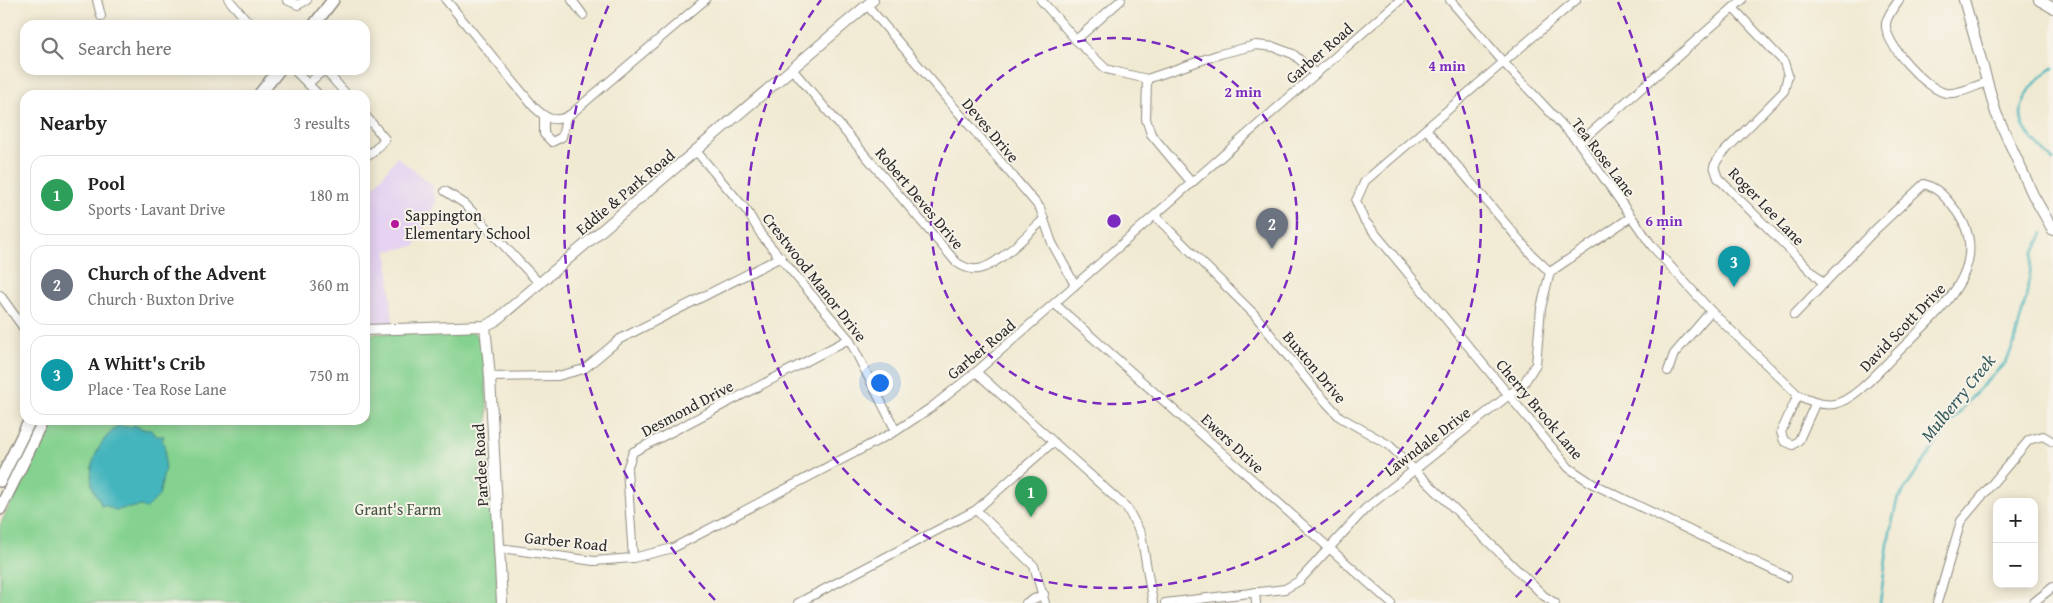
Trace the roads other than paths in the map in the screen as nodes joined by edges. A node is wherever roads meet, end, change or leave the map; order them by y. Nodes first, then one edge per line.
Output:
1 (97, 0) edge
2 (229, 0) edge
3 (287, 0) edge
4 (307, 0) edge
5 (333, 0) edge
6 (447, 0) edge
7 (572, 0) edge
8 (706, 0) edge
9 (1041, 0) edge
10 (1121, 0) edge
11 (1399, 0) edge
12 (1450, 0) edge
13 (1576, 0) edge
14 (1742, 0) edge
15 (1899, 0) edge
16 (1964, 0) edge
17 (2039, 0) edge
18 (870, 3) edge
19 (1733, 8) junction
20 (2053, 8) edge
21 (583, 15) dead end
22 (101, 16) dead end
23 (247, 20) edge
24 (318, 20) edge
25 (1076, 40) junction
26 (1504, 63) junction
27 (792, 69) junction
28 (1316, 74) junction
29 (275, 75) edge
30 (300, 75) edge
31 (318, 75) edge
32 (329, 75) edge
33 (1147, 79) junction
34 (1987, 82) junction
35 (309, 83) junction
36 (263, 90) edge
37 (315, 90) edge
38 (342, 90) edge
39 (544, 117) junction
40 (566, 118) junction
41 (370, 121) edge
42 (1426, 129) junction
43 (1580, 142) junction
44 (696, 151) junction
45 (370, 153) edge
46 (1191, 182) junction
47 (445, 191) dead end
48 (1155, 216) junction
49 (1631, 217) junction
50 (1044, 219) junction
51 (2053, 230) edge
52 (781, 257) junction
53 (1550, 272) junction
54 (1823, 283) junction
55 (540, 284) junction
56 (1075, 285) junction
57 (0, 295) edge
58 (1056, 304) junction
59 (1711, 311) junction
60 (1794, 315) dead end
61 (20, 323) edge
62 (485, 326) junction
63 (370, 330) edge
64 (849, 339) junction
65 (1668, 371) dead end
66 (976, 372) junction
67 (490, 377) junction
68 (1510, 395) junction
69 (1798, 395) junction
70 (1807, 401) joint
71 (1816, 404) junction
72 (27, 425) edge
73 (41, 425) edge
74 (896, 431) junction
75 (1053, 442) junction
76 (2053, 442) edge
77 (4, 466) edge
78 (1416, 469) junction
79 (0, 481) edge
80 (4, 492) edge
81 (0, 509) edge
82 (976, 510) junction
83 (500, 548) junction
84 (1329, 549) junction
85 (633, 558) junction
86 (1787, 578) dead end
87 (2053, 587) edge
88 (1255, 592) junction
89 (1044, 594) junction
90 (502, 603) edge
91 (798, 603) edge
92 (1026, 603) edge
93 (1045, 603) edge
94 (1153, 603) edge
95 (1164, 603) edge
96 (1256, 603) edge
97 (1391, 603) edge
98 (1555, 603) edge
99 (1937, 603) edge
100 (2033, 603) edge

1 - 22 street
2 - 23 street
3 - 4 street
5 - 24 main road
6 - 39 street
7 - 21 street
8 - 40 street
9 - 25 street
10 - 25 street
11 - 28 street, Garber Road
12 - 26 street, Tea Rose Lane
13 - 26 street
14 - 19 street
15 - 34 street
16 - 34 street
17 - 20 street
18 - 27 street, Eddie & Park Road
18 - 50 street, Deves Drive
19 - 43 street
19 - 54 street, Roger Lee Lane
25 - 33 street
26 - 42 street
26 - 43 street, Tea Rose Lane
27 - 44 street, Eddie & Park Road
27 - 50 street, Robert Deves Drive
28 - 33 street
28 - 46 street, Garber Road
29 - 36 main road
30 - 35 street
31 - 35 street
32 - 38 street
33 - 46 street
34 - 51 street
35 - 37 street
39 - 40 street
39 - 40 street
41 - 45 street
42 - 53 street
42 - 68 street, Cherry Brook Lane
43 - 49 street, Tea Rose Lane
44 - 52 street, Crestwood Manor Drive
44 - 55 street, Eddie & Park Road
46 - 48 street, Garber Road
47 - 55 street
48 - 56 street, Garber Road
48 - 78 street, Buxton Drive
49 - 53 street
49 - 59 street, Tea Rose Lane
50 - 56 street, Deves Drive
52 - 64 street, Crestwood Manor Drive
52 - 67 street
53 - 68 street, Lawndale Drive
54 - 60 street
54 - 71 street, David Scott Drive
55 - 62 street, Eddie & Park Road
56 - 58 street, Garber Road
57 - 61 street
58 - 66 street, Garber Road
58 - 84 street, Ewers Drive
59 - 65 street
59 - 69 street, Tea Rose Lane
62 - 63 street, Eddie & Park Road
62 - 67 street, Pardee Road
64 - 74 street, Crestwood Manor Drive
64 - 85 street, Desmond Drive
66 - 74 street, Garber Road
66 - 75 street
67 - 83 street, Pardee Road
68 - 78 street, Lawndale Drive
68 - 86 street, Cherry Brook Lane
69 - 70 street, Tea Rose Lane
69 - 71 street
70 - 71 street, David Scott Drive
72 - 77 main road
73 - 80 main road
74 - 85 street, Garber Road
75 - 82 street
75 - 94 street
76 - 99 street
77 - 79 main road
78 - 84 street, Lawndale Drive
78 - 98 street, Buxton Drive
80 - 81 main road
82 - 89 street
82 - 91 street
83 - 85 street, Garber Road
83 - 90 street, Pardee Road
84 - 88 street, Lawndale Drive
84 - 97 street, Ewers Drive
87 - 100 street
88 - 95 street, Lawndale Drive
88 - 96 street
89 - 92 street
89 - 93 street

